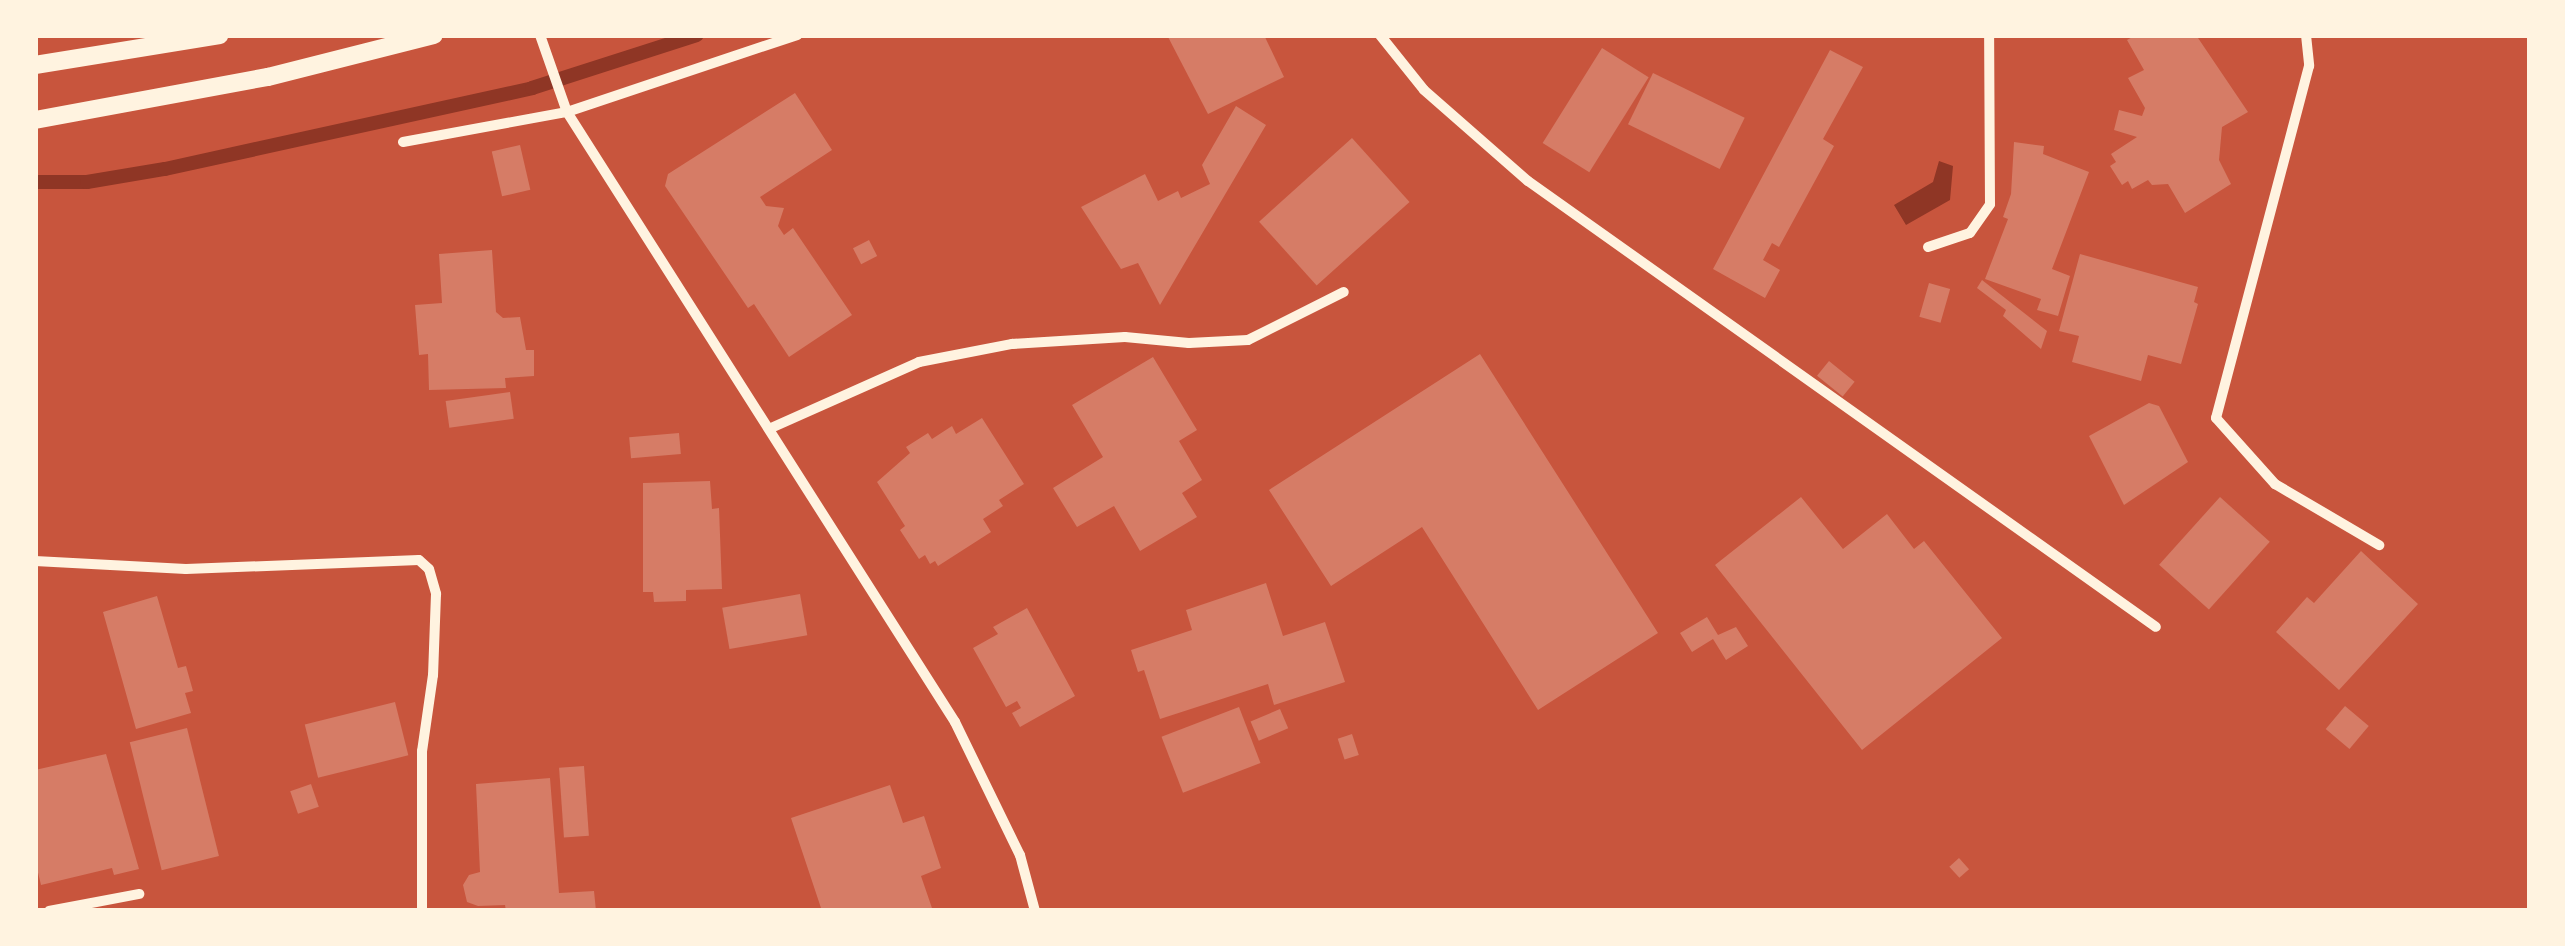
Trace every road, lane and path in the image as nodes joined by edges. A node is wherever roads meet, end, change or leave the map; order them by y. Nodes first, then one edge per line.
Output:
1 (220, 35) edge
2 (434, 35) edge
3 (540, 35) edge
4 (798, 35) edge
5 (1380, 35) edge
6 (1989, 35) edge
7 (2306, 35) edge
8 (35, 65) edge
9 (567, 112) junction
10 (35, 120) edge
11 (403, 142) dead end
12 (1928, 247) dead end
13 (1344, 292) dead end
14 (772, 428) junction
15 (2379, 545) dead end
16 (35, 562) edge
17 (2156, 627) dead end
18 (139, 894) dead end
19 (49, 911) edge
20 (422, 911) edge
21 (1035, 911) edge

1 - 8 street
2 - 10 street
3 - 9 street
4 - 9 street
5 - 17 street
6 - 12 street
7 - 15 street
9 - 11 street
9 - 14 street
13 - 14 street
14 - 21 street
16 - 20 street
18 - 19 street

